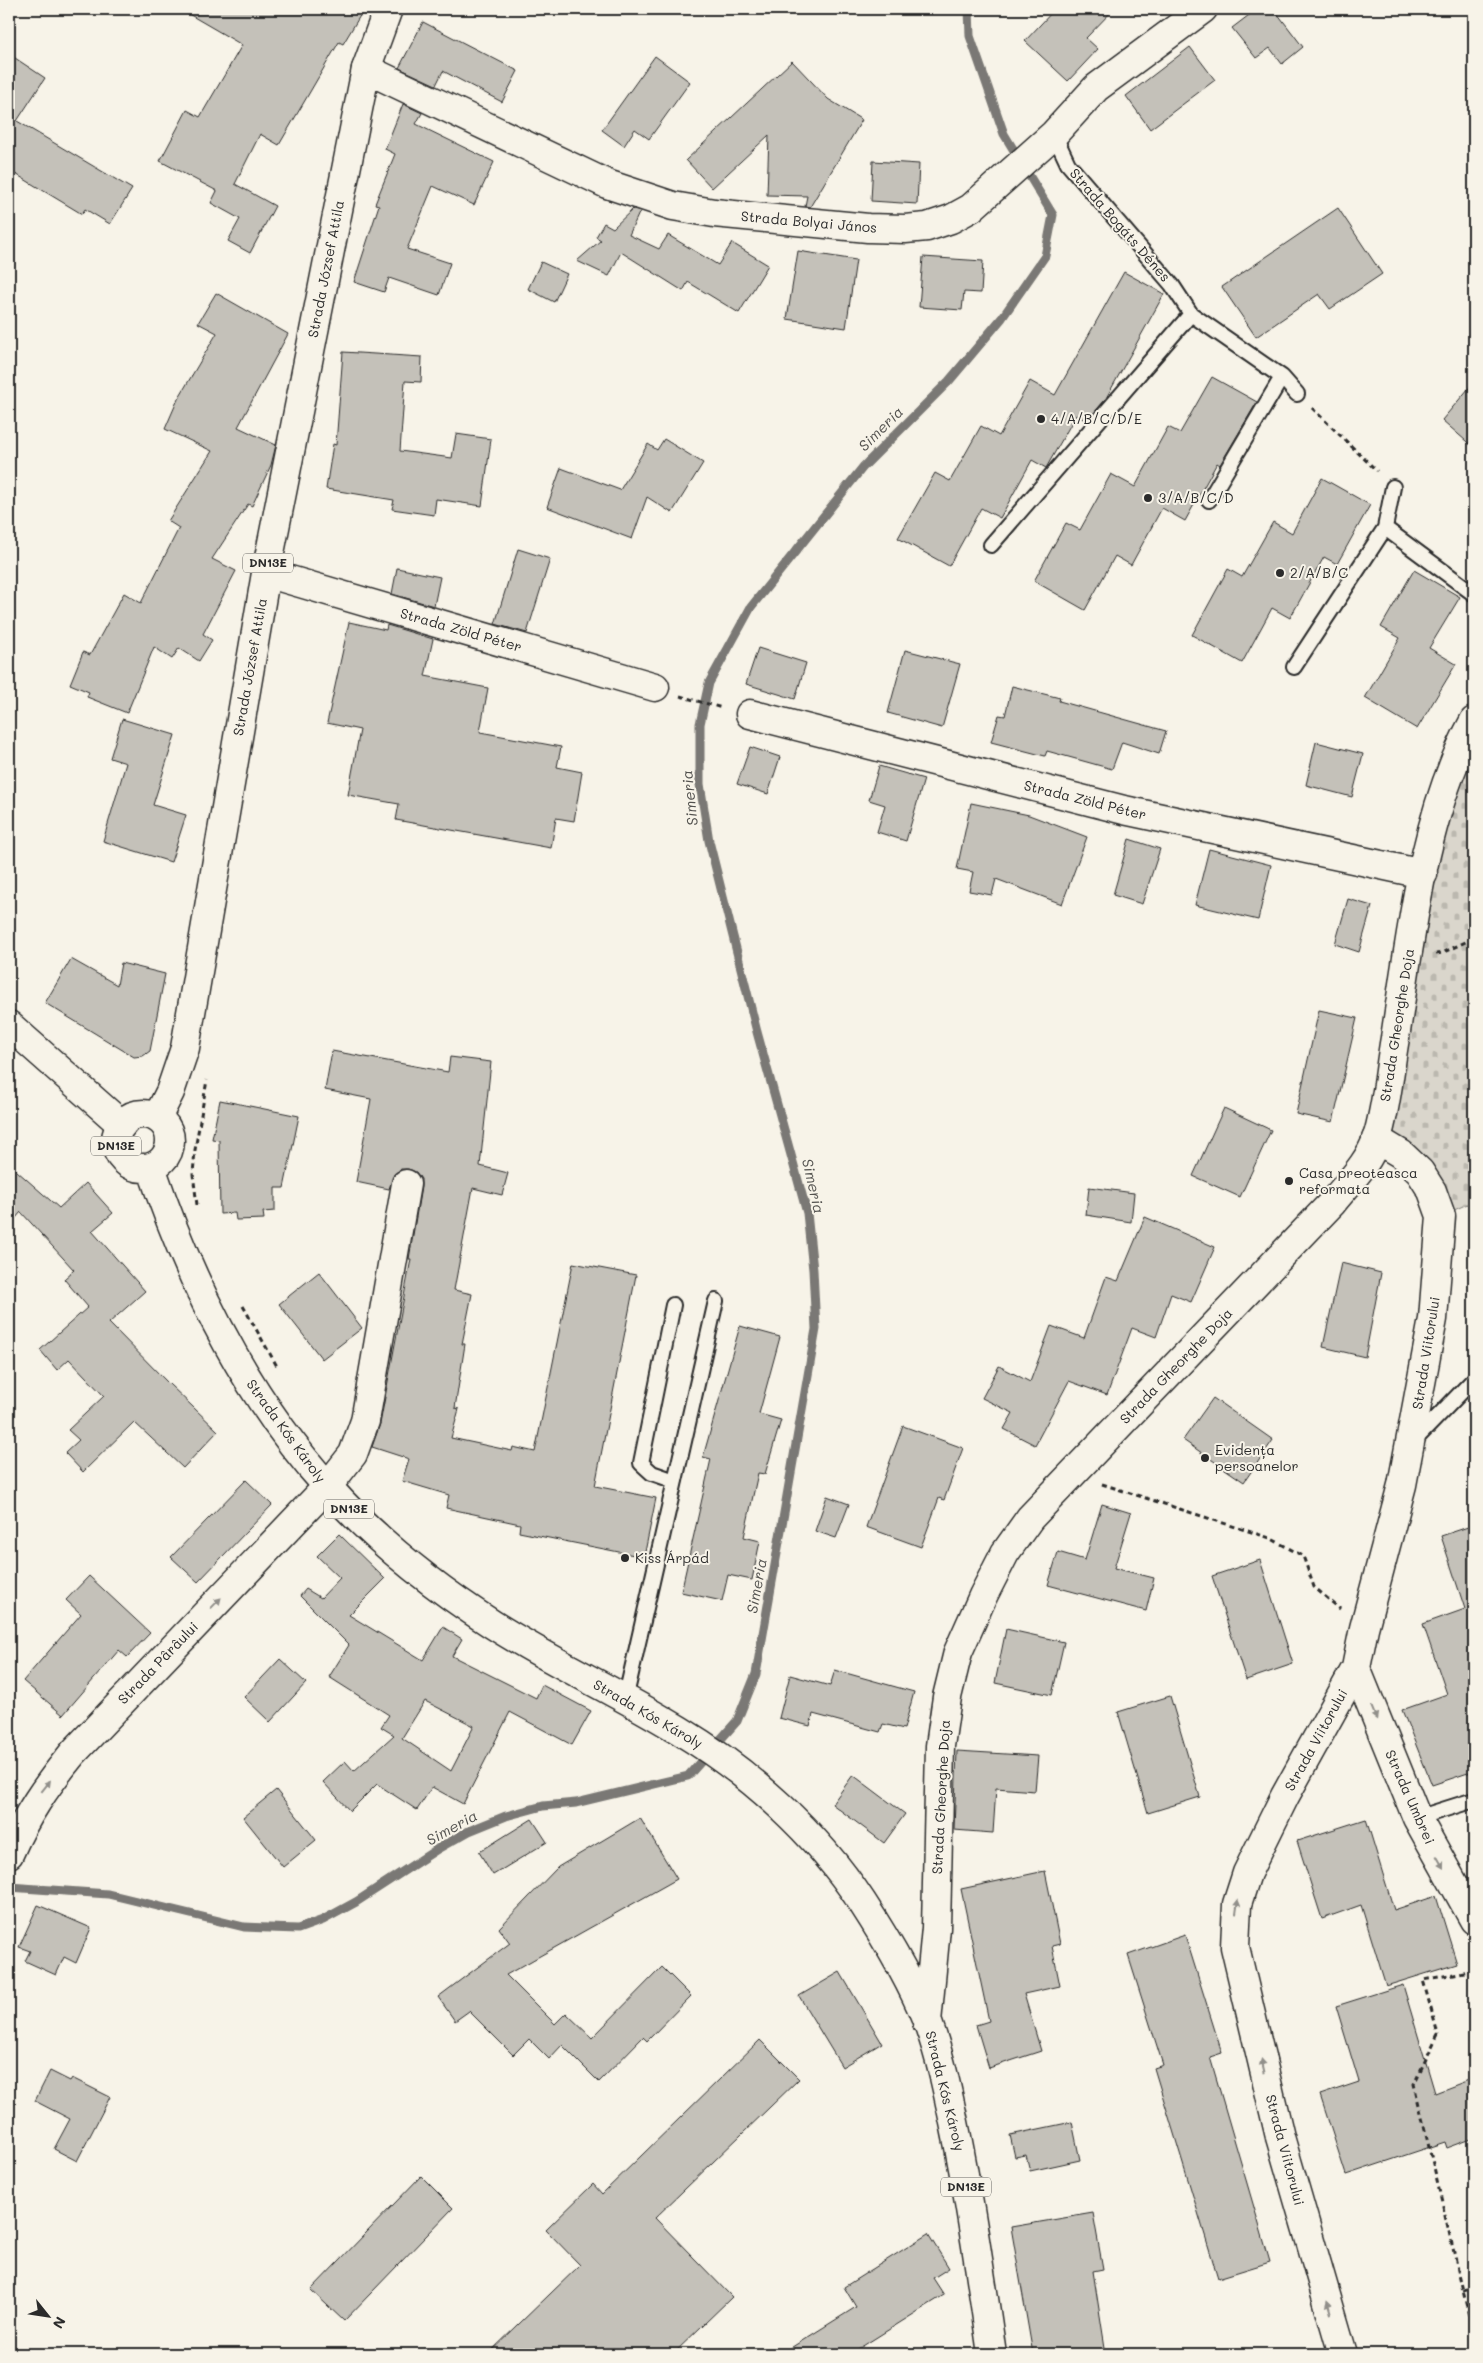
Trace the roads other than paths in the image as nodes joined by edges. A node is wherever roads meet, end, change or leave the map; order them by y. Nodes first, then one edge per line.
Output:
1 (388, 9) edge
2 (1203, 9) edge
3 (366, 69) junction
4 (1054, 134) junction
5 (1191, 314) junction
6 (1282, 377) junction
7 (1297, 394) road end
8 (1393, 486) road end
9 (1209, 500) dead end
10 (1385, 528) junction
11 (990, 545) dead end
12 (266, 573) junction
13 (1474, 594) edge
14 (1294, 667) dead end
15 (655, 687) dead end
16 (738, 712) road end
17 (1474, 720) edge
18 (1423, 874) junction
19 (9, 1025) edge
20 (157, 1118) junction
21 (122, 1124) junction
22 (1376, 1139) junction
23 (151, 1167) junction
24 (406, 1184) dead end
25 (716, 1301) dead end
26 (673, 1305) dead end
27 (1474, 1379) edge
28 (1411, 1443) junction
29 (675, 1482) junction
30 (327, 1487) junction
31 (1356, 1668) junction
32 (625, 1700) junction
33 (1474, 1800) edge
34 (1417, 1818) junction
35 (9, 1854) edge
36 (1474, 1920) edge
37 (927, 2022) junction
38 (992, 2354) edge
39 (1343, 2354) edge

1 - 3 street, Strada József Attila / DN13E
2 - 4 street, Strada Bolyai János
3 - 4 street, Strada Bolyai János
3 - 12 street, Strada József Attila / DN13E
4 - 5 lane, Strada Bogáts Dénes
5 - 6 lane, Strada Bogáts Dénes
5 - 11 lane
6 - 7 lane, Strada Bogáts Dénes
6 - 9 lane
8 - 10 lane
10 - 13 lane
10 - 14 lane
12 - 15 street, Strada Zöld Péter
12 - 20 street, Strada József Attila / DN13E
16 - 18 street, Strada Zöld Péter
17 - 18 street, Strada Gheorghe Doja
18 - 22 street, Strada Gheorghe Doja
19 - 21 street
20 - 21 street, DN13E
20 - 23 street, DN13E
21 - 23 street, DN13E
22 - 28 street, Strada Viitorului
22 - 37 street, Strada Gheorghe Doja
23 - 30 street, Strada Kós Károly / DN13E
24 - 30 street, Strada Pârâului
25 - 29 lane
26 - 29 lane
27 - 28 lane
28 - 31 street, Strada Viitorului
29 - 32 lane
30 - 32 street, Strada Kós Károly / DN13E
35 -> 30 street, Strada Pârâului
31 -> 34 street, Strada Umbrei
39 -> 31 street, Strada Viitorului
32 - 37 street, Strada Kós Károly / DN13E
33 - 34 lane
34 -> 36 street, Strada Umbrei
37 - 38 street, Strada Kós Károly / DN13E

